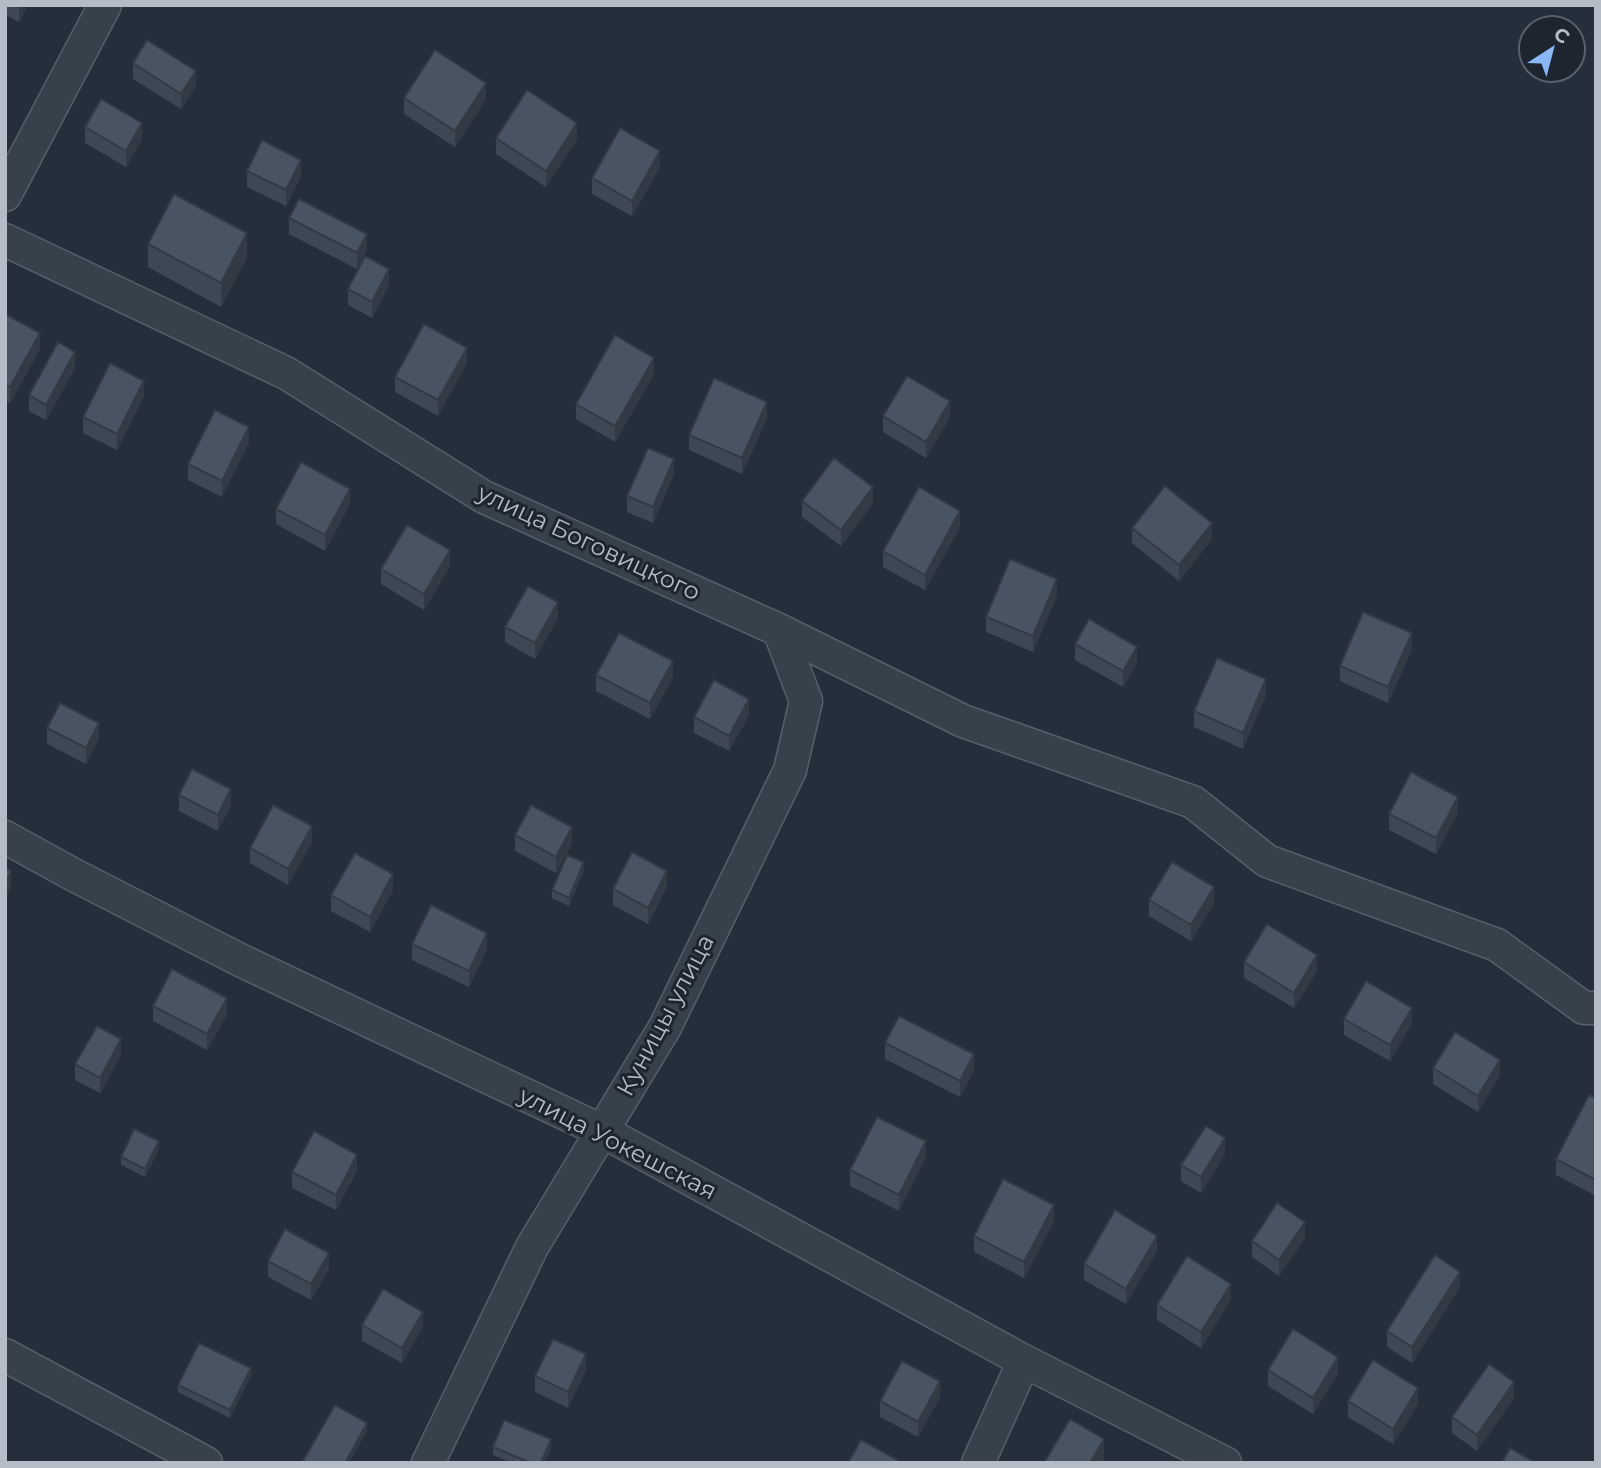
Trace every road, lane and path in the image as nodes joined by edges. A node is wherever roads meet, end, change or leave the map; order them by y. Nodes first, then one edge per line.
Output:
1 (105, 5) edge
2 (5, 195) edge
3 (5, 240) edge
4 (779, 630) junction
5 (5, 837) edge
6 (1596, 1008) edge
7 (602, 1131) junction
8 (5, 1355) edge
9 (1024, 1361) junction
10 (206, 1463) edge
11 (428, 1463) edge
12 (978, 1463) edge
13 (1224, 1463) edge

1 - 2 street
3 - 4 street, улица Боговицкого
4 - 6 street, улица Боговицкого
4 - 7 street, Куницы улица
5 - 7 street, улица Уокешская
7 - 9 street, улица Уокешская
7 - 11 street, Куницы улица
8 - 10 street
9 - 12 street
9 - 13 street, улица Уокешская

